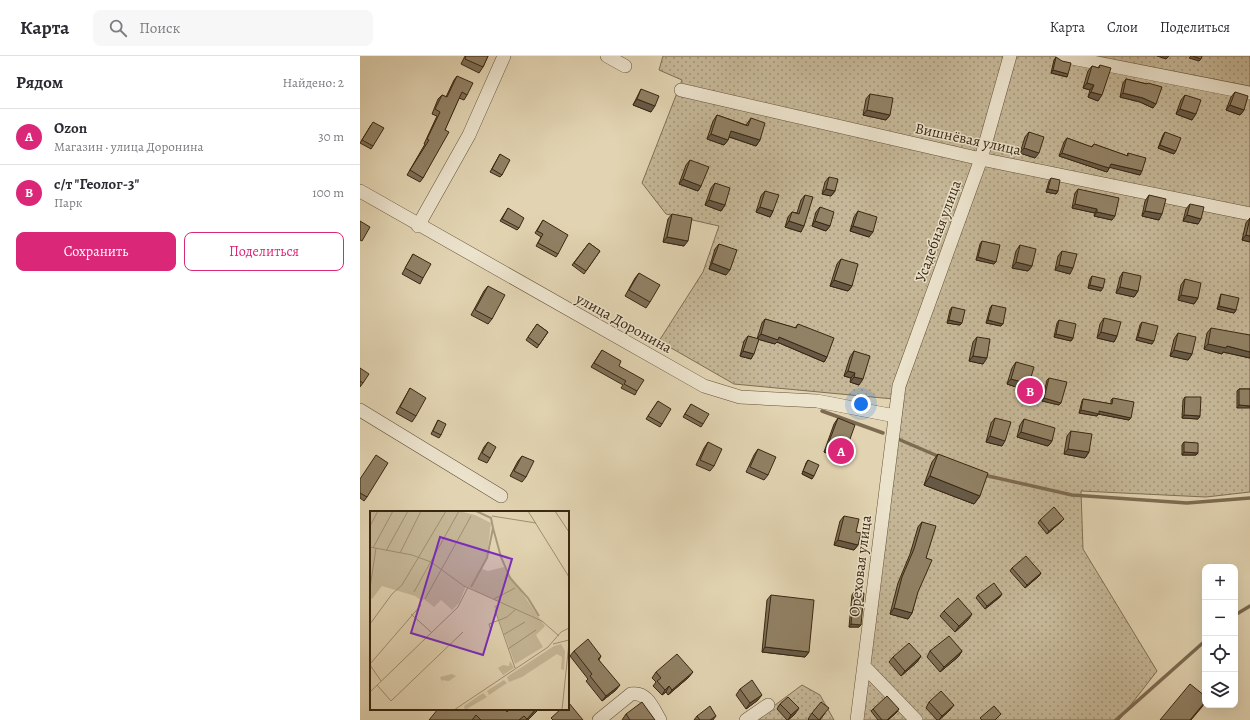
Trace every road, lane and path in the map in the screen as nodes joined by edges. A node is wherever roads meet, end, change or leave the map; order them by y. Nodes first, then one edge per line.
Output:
1 (504, 56) edge
2 (607, 56) edge
3 (1010, 56) edge
4 (1062, 56) edge
5 (626, 66) dead end
6 (681, 90) dead end
7 (1250, 93) edge
8 (981, 159) junction
9 (360, 191) edge
10 (1250, 214) edge
11 (418, 226) junction
12 (360, 410) edge
13 (895, 416) junction
14 (501, 496) dead end
15 (864, 666) junction
16 (768, 705) dead end
17 (599, 720) edge
18 (660, 720) edge
19 (746, 720) edge
20 (857, 720) edge
21 (916, 720) edge

1 - 11 street
2 - 5 street
3 - 8 street, Усадебная улица
4 - 7 street
6 - 8 street, Вишнёвая улица
8 - 10 street, Вишнёвая улица
8 - 13 street, Усадебная улица
9 - 11 street, улица Доронина
11 - 13 street, улица Доронина
12 - 14 street
13 - 15 street, Ореховая улица
15 - 20 street, Ореховая улица
15 - 21 street
16 - 19 street
17 - 18 street

